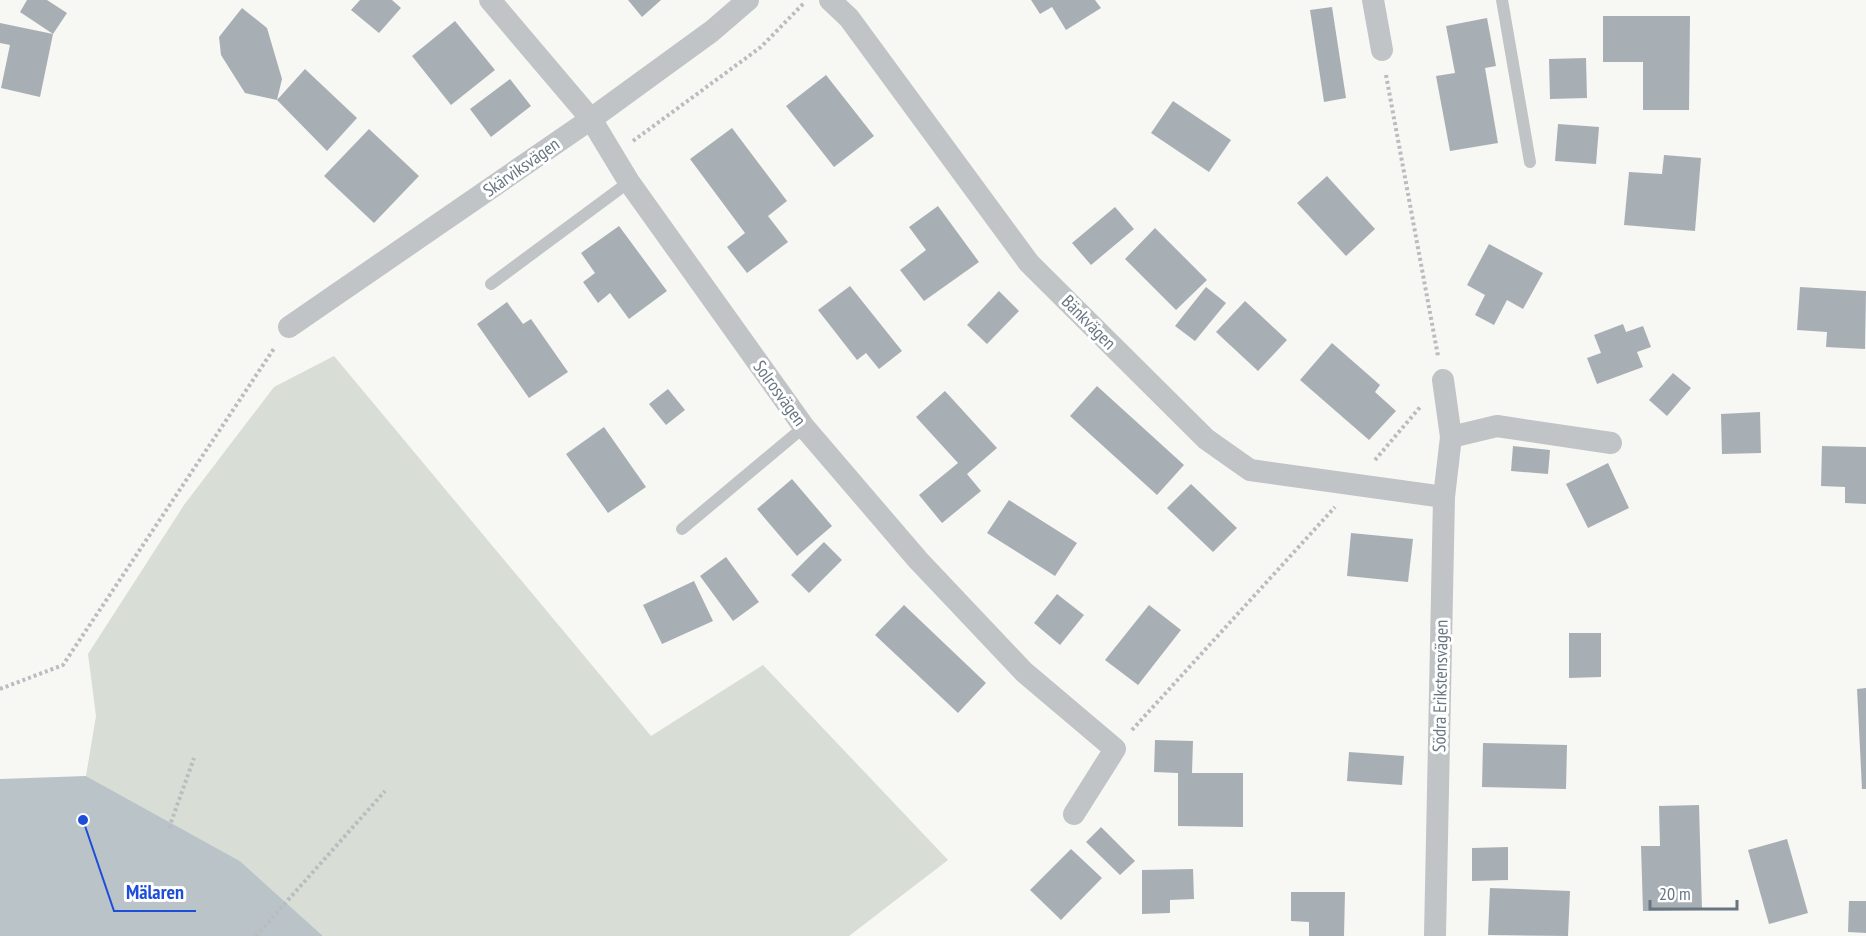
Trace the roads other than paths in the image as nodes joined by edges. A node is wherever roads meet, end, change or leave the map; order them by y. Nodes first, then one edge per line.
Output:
1 (490, 0) edge
2 (748, 0) edge
3 (830, 0) edge
4 (1374, 0) edge
5 (1502, 0) edge
6 (1382, 50) road end
7 (591, 119) junction
8 (1530, 162) dead end
9 (629, 182) junction
10 (491, 284) dead end
11 (289, 327) road end
12 (1443, 380) road end
13 (804, 427) junction
14 (1451, 437) junction
15 (1611, 443) dead end
16 (1444, 497) junction
17 (682, 529) dead end
18 (1074, 814) dead end
19 (1435, 936) edge

1 - 7 street, Solrosvägen
2 - 7 street, Skärviksvägen
3 - 16 street, Bänkvägen
4 - 6 street
5 - 8 lane
7 - 9 street, Solrosvägen
7 - 11 street, Skärviksvägen
9 - 10 lane
9 - 13 street, Solrosvägen
12 - 14 street, Södra Erikstensvägen
13 - 17 lane
13 - 18 street, Solrosvägen
14 - 15 street
14 - 16 street, Södra Erikstensvägen
16 - 19 street, Södra Erikstensvägen

